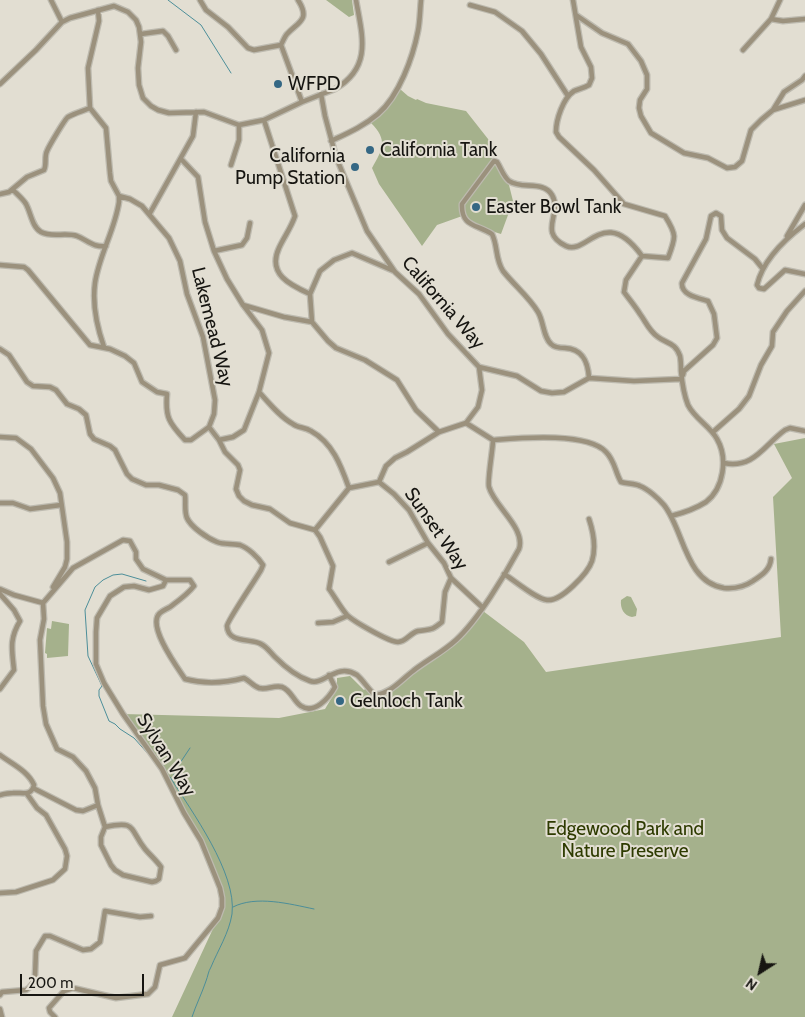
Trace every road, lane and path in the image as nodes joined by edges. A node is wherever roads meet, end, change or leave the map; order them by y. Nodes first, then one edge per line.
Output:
1 (51, 0) edge
2 (116, 0) edge
3 (200, 0) edge
4 (298, 0) edge
5 (356, 0) edge
6 (421, 0) edge
7 (572, 0) edge
8 (780, 0) edge
9 (470, 5) dead end
10 (114, 6) junction
11 (98, 10) junction
12 (576, 15) junction
13 (771, 19) junction
14 (805, 19) edge
15 (62, 22) junction
16 (141, 34) junction
17 (282, 44) junction
18 (176, 50) dead end
19 (743, 50) dead end
20 (805, 76) edge
21 (0, 84) edge
22 (322, 94) junction
23 (568, 96) junction
24 (805, 100) edge
25 (302, 102) junction
26 (90, 108) junction
27 (773, 110) junction
28 (196, 112) junction
29 (264, 120) junction
30 (240, 125) junction
31 (331, 141) junction
32 (182, 160) junction
33 (231, 165) dead end
34 (13, 190) junction
35 (0, 194) edge
36 (119, 196) junction
37 (805, 205) edge
38 (150, 213) junction
39 (250, 223) dead end
40 (805, 224) edge
41 (785, 239) junction
42 (106, 246) junction
43 (214, 251) junction
44 (642, 256) junction
45 (0, 265) edge
46 (763, 269) junction
47 (395, 272) junction
48 (805, 274) edge
49 (805, 291) edge
50 (310, 294) junction
51 (243, 304) junction
52 (312, 322) junction
53 (104, 347) junction
54 (0, 349) edge
55 (478, 367) junction
56 (589, 378) junction
57 (681, 379) junction
58 (259, 392) junction
59 (466, 423) junction
60 (209, 427) junction
61 (805, 431) edge
62 (438, 432) junction
63 (713, 432) junction
64 (0, 437) edge
65 (219, 440) junction
66 (493, 440) junction
67 (724, 463) junction
68 (379, 482) junction
69 (349, 488) junction
70 (0, 503) edge
71 (61, 505) junction
72 (671, 516) junction
73 (589, 519) dead end
74 (315, 530) junction
75 (428, 543) junction
76 (771, 559) dead end
77 (389, 562) dead end
78 (504, 574) junction
79 (451, 578) junction
80 (166, 580) junction
81 (0, 589) edge
82 (51, 593) junction
83 (0, 594) edge
84 (43, 602) junction
85 (482, 607) junction
86 (348, 616) junction
87 (318, 623) dead end
88 (329, 675) junction
89 (0, 690) edge
90 (0, 755) edge
91 (33, 788) junction
92 (27, 794) junction
93 (0, 795) edge
94 (98, 805) junction
95 (105, 827) junction
96 (0, 893) edge
97 (151, 916) dead end
98 (1, 992) edge
99 (0, 1009) edge
100 (2, 1017) edge
101 (55, 1017) edge

1 - 15 street
2 - 10 street
3 - 17 street
4 - 17 street
5 - 22 street
6 - 31 street
7 - 12 street
8 - 13 street
9 - 23 street
10 - 11 street
10 - 16 street
11 - 15 street
11 - 26 street
12 - 23 street
12 - 27 street
13 - 14 street
13 - 19 street
15 - 21 street
16 - 18 street
16 - 28 street
17 - 25 street
20 - 27 street
22 - 25 street
22 - 31 street, California Way
23 - 44 street
24 - 27 street
25 - 29 street
26 - 34 street
26 - 36 street
28 - 30 street
28 - 32 street
29 - 30 street
29 - 50 street
30 - 33 street
31 - 47 street, California Way
32 - 38 street
32 - 43 street
34 - 35 street
34 - 42 street
36 - 38 street, Lakemead Way
36 - 42 street
37 - 41 street
38 - 60 street, Lakemead Way
39 - 43 street
40 - 41 street
41 - 46 street
42 - 53 street
43 - 51 street
44 - 56 street
44 - 57 street
45 - 53 street
46 - 48 street
46 - 57 street
47 - 50 street
47 - 55 street, California Way
49 - 63 street
50 - 52 street
51 - 52 street
51 - 58 street
52 - 62 street
53 - 60 street
54 - 88 street
55 - 56 street, California Way
55 - 59 street
56 - 57 street
57 - 63 street
58 - 65 street
58 - 69 street
59 - 62 street, Sunset Way
59 - 66 street
60 - 65 street
61 - 67 street
62 - 68 street, Sunset Way
63 - 67 street
64 - 71 street
65 - 74 street
66 - 72 street
66 - 78 street
67 - 72 street
68 - 69 street
68 - 75 street, Sunset Way
69 - 74 street
70 - 71 street
71 - 82 street
72 - 76 street
73 - 78 street
74 - 86 street
75 - 77 street
75 - 79 street, Sunset Way
78 - 85 street
79 - 85 street, Sunset Way
79 - 86 street
80 - 82 street
80 - 88 street
80 - 101 street, Sylvan Way
81 - 84 street
82 - 84 street
83 - 89 street
84 - 94 street
85 - 88 street
86 - 87 street
90 - 91 street
91 - 92 street
91 - 94 street
92 - 93 street
92 - 96 street
94 - 95 street
95 - 95 street
97 - 98 street
99 - 100 street

